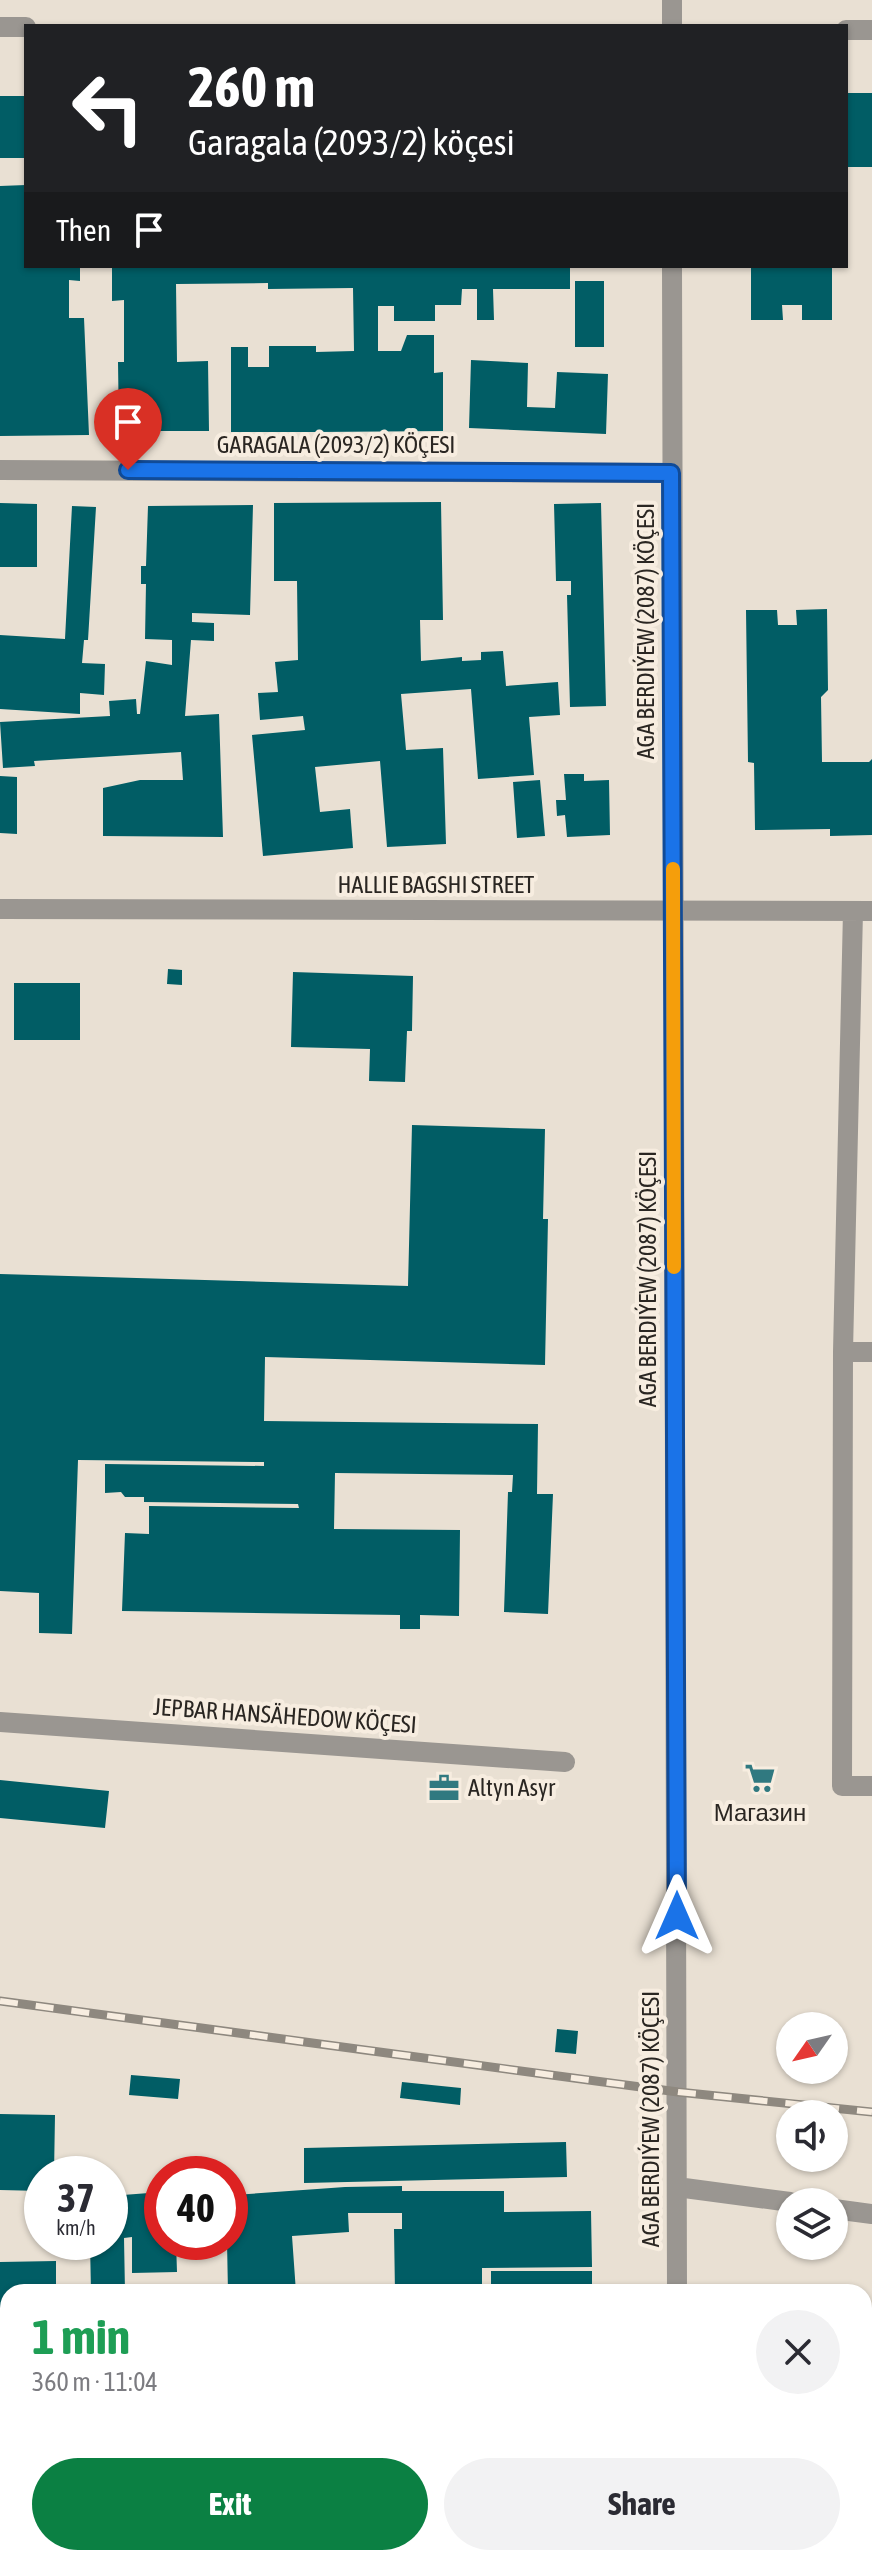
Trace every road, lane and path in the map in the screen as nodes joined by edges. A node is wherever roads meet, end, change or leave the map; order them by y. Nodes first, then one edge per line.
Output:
1 (672, 0) edge
2 (672, 24) edge
3 (0, 27) edge
4 (24, 27) edge
5 (848, 30) edge
6 (872, 30) edge
7 (672, 268) edge
8 (0, 470) edge
9 (671, 473) junction
10 (0, 909) edge
11 (863, 911) edge
12 (673, 912) junction
13 (843, 1352) junction
14 (872, 1352) edge
15 (0, 1722) edge
16 (565, 1762) dead end
17 (872, 1786) edge
18 (677, 2187) junction
19 (776, 2200) edge
20 (848, 2211) edge
21 (872, 2214) edge
22 (677, 2284) edge

1 - 2 street
3 - 4 street
5 - 6 street
7 - 9 street, AGA BERDIÝEW (2087) KÖÇESI
8 - 9 street, GARAGALA (2093/2) KÖÇESI
9 - 12 street, AGA BERDIÝEW (2087) KÖÇESI
10 - 12 street, HALLIE BAGSHI STREET
11 - 12 street, HALLIE BAGSHI STREET
11 - 13 street
12 - 18 street, AGA BERDIÝEW (2087) KÖÇESI
13 - 14 street
13 - 17 street
15 - 16 street, JEPBAR HANSÄHEDOW KÖÇESI
18 - 19 street
18 - 22 street, AGA BERDIÝEW (2087) KÖÇESI
20 - 21 street

